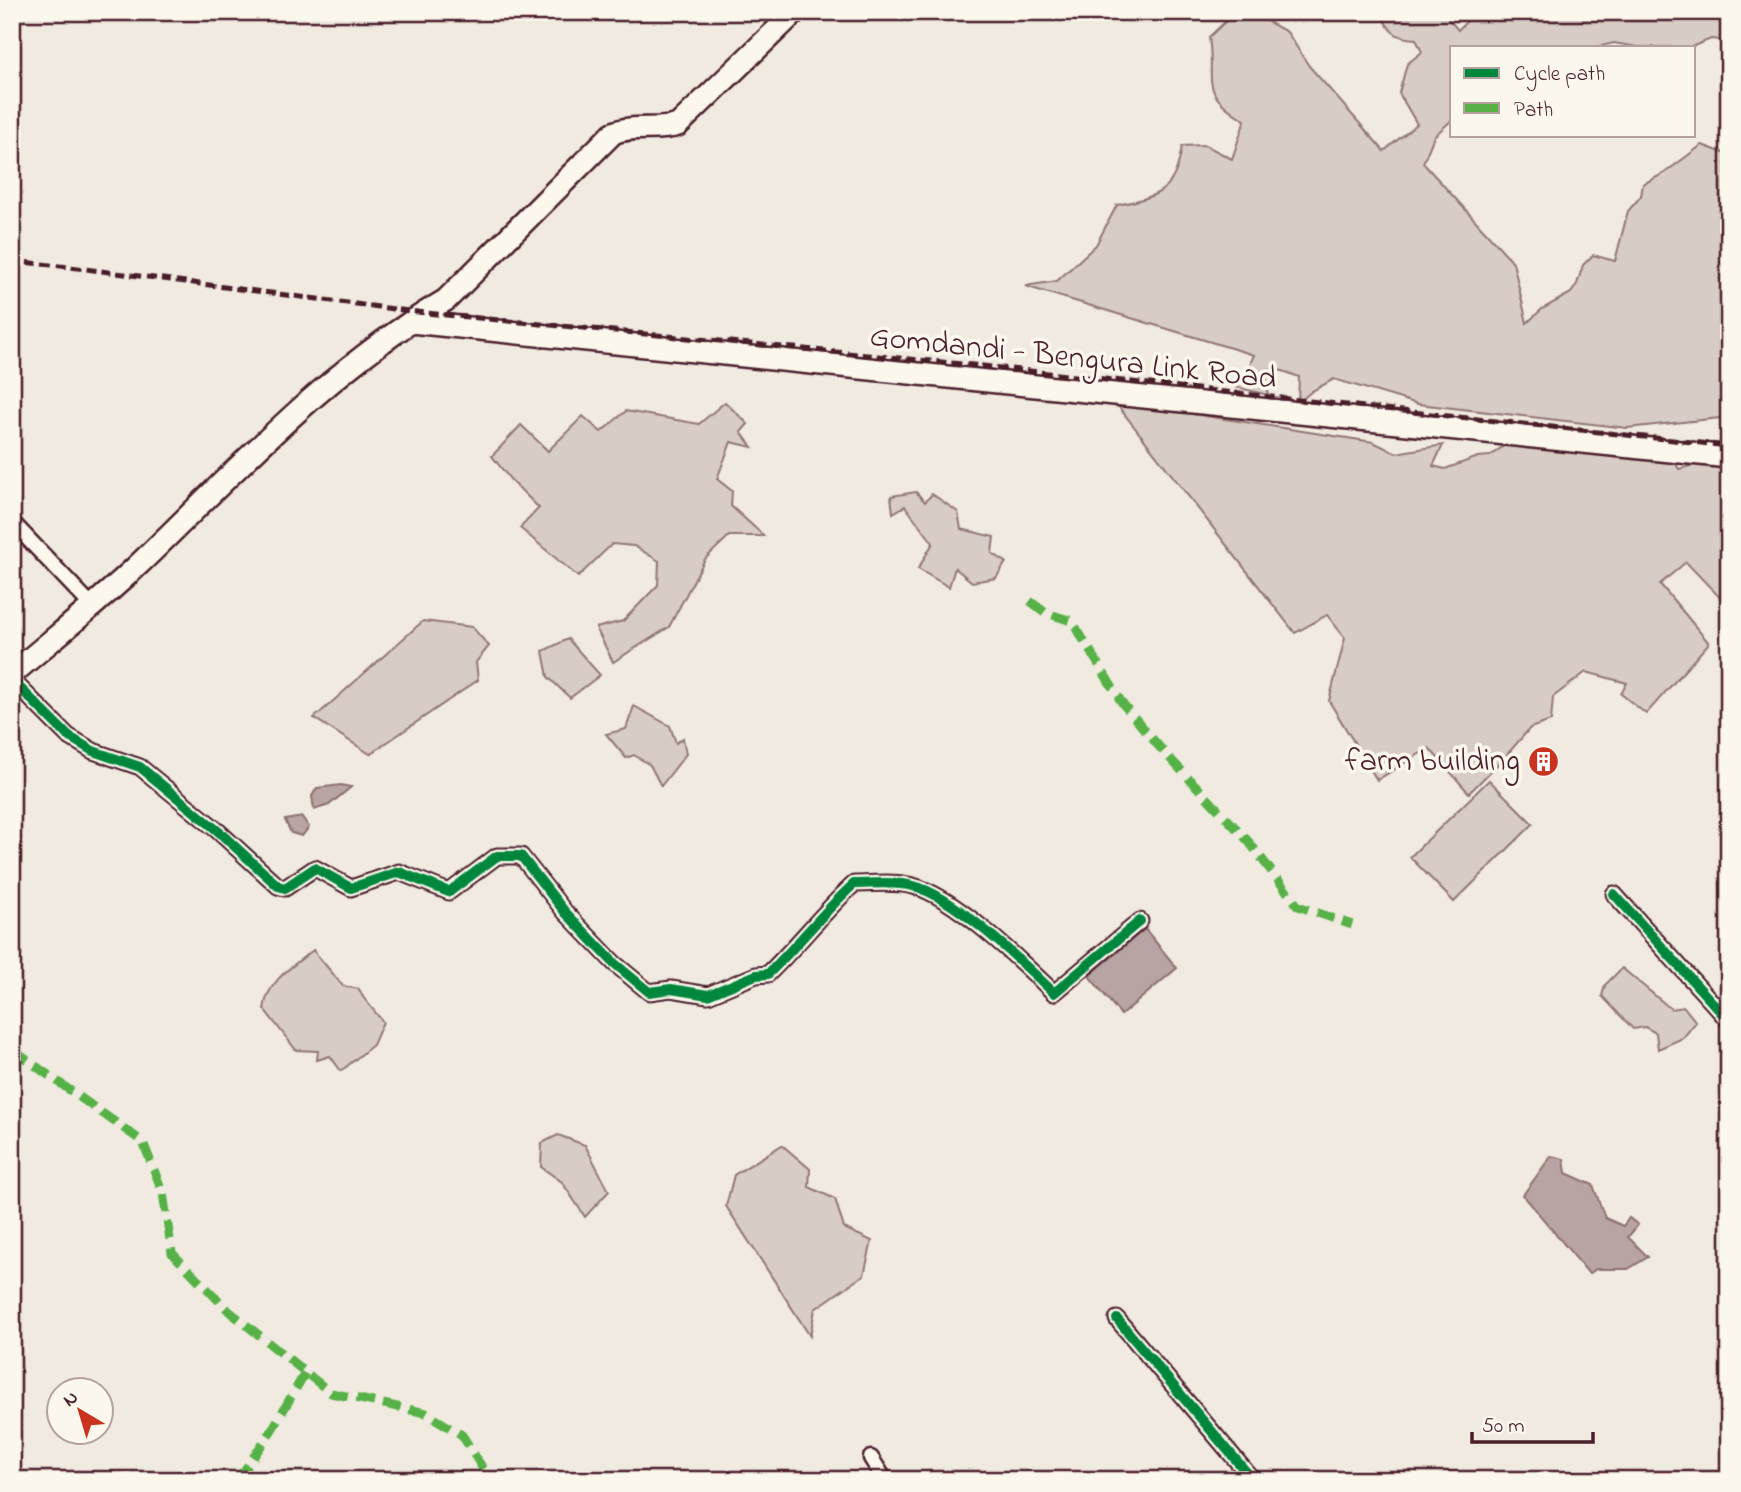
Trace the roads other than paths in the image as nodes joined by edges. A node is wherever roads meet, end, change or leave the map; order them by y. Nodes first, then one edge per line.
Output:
1 (782, 16) edge
2 (411, 323) junction
3 (1729, 457) edge
4 (12, 522) edge
5 (91, 605) junction
6 (12, 674) edge
7 (12, 680) edge
8 (1614, 894) dead end
9 (1140, 921) dead end
10 (1729, 1021) edge
11 (1117, 1319) dead end
12 (871, 1458) dead end
13 (885, 1480) edge
14 (1253, 1480) edge

1 - 2 main road
2 - 3 main road, Gomdandi - Bengura Link Road
2 - 5 main road
4 - 5 street
5 - 6 main road
7 - 9 street
8 - 10 street
11 - 14 street
12 - 13 street

